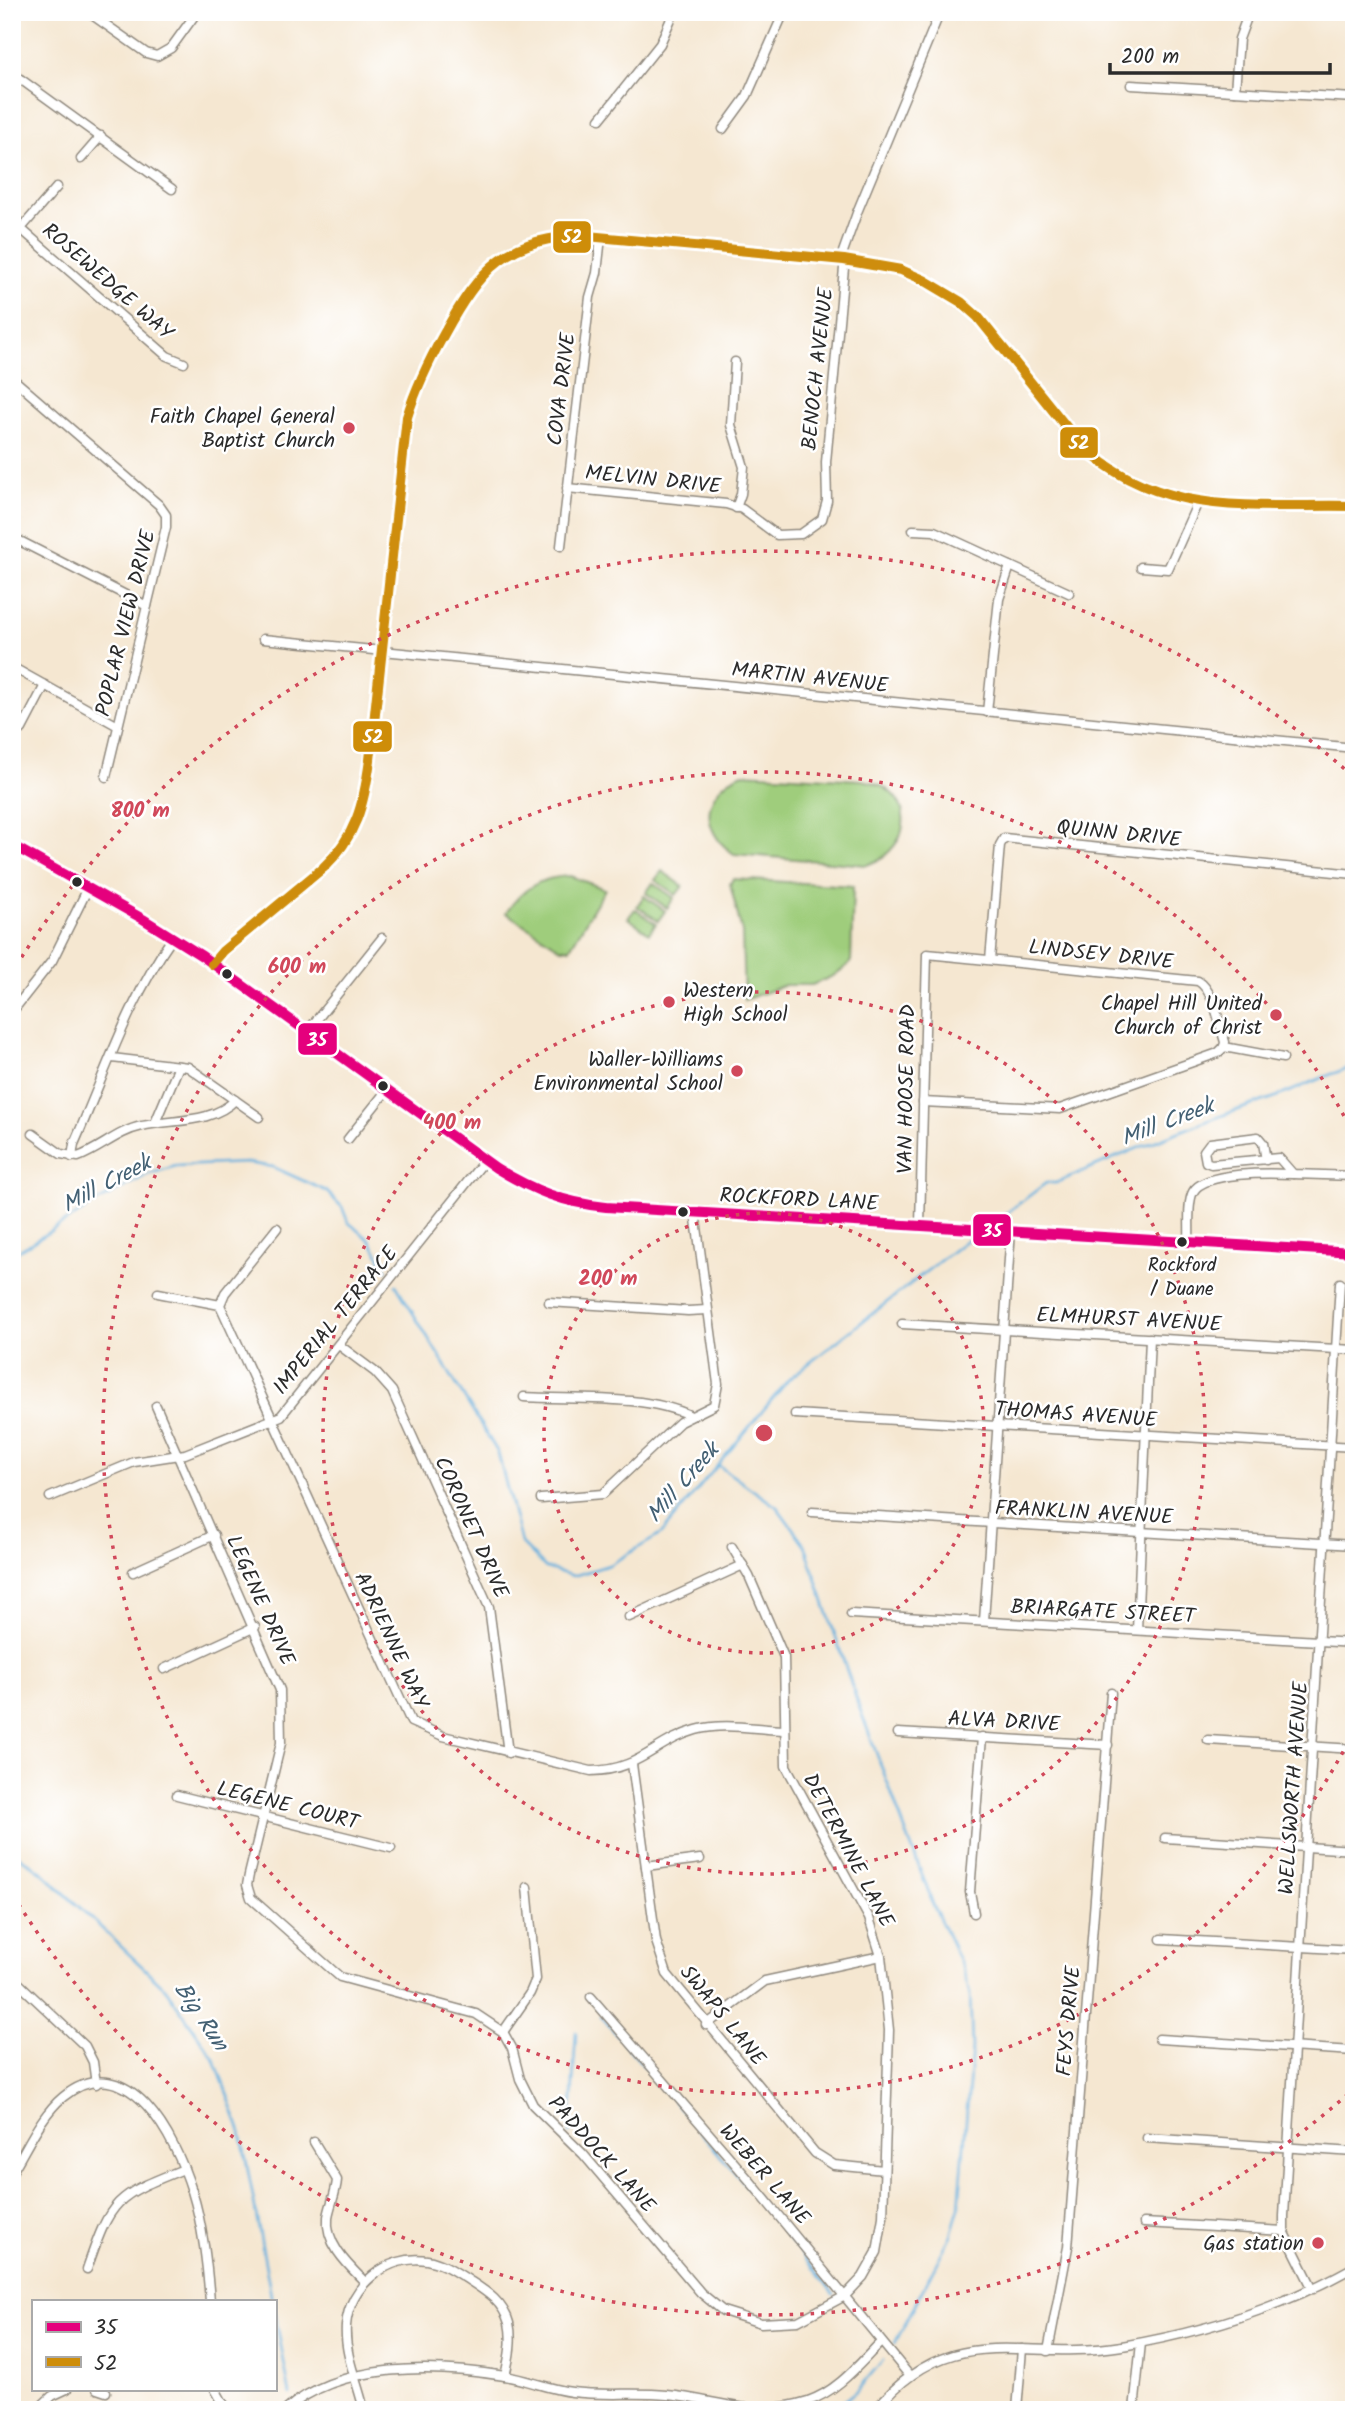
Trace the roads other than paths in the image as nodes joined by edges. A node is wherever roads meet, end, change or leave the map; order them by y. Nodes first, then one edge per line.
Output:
1 (88, 12) edge
2 (197, 12) edge
3 (674, 12) edge
4 (785, 12) edge
5 (940, 12) edge
6 (1249, 12) edge
7 (12, 73) edge
8 (1131, 85) dead end
9 (1235, 91) junction
10 (1354, 97) edge
11 (600, 119) dead end
12 (723, 129) dead end
13 (101, 136) junction
14 (81, 159) dead end
15 (57, 187) dead end
16 (172, 189) dead end
17 (12, 221) edge
18 (21, 229) junction
19 (601, 237) junction
20 (12, 239) edge
21 (844, 260) junction
22 (735, 362) dead end
23 (184, 363) dead end
24 (12, 377) edge
25 (1354, 483) edge
26 (567, 488) junction
27 (1198, 502) junction
28 (1353, 506) edge
29 (736, 508) junction
30 (913, 530) dead end
31 (12, 537) edge
32 (561, 546) dead end
33 (1010, 566) junction
34 (1141, 567) dead end
35 (1069, 593) dead end
36 (147, 606) junction
37 (263, 639) dead end
38 (381, 652) junction
39 (12, 667) edge
40 (45, 685) junction
41 (987, 712) junction
42 (118, 726) junction
43 (22, 729) dead end
44 (1354, 748) edge
45 (106, 777) dead end
46 (12, 845) edge
47 (1354, 874) edge
48 (88, 888) junction
49 (173, 937) junction
50 (382, 938) dead end
51 (927, 954) joint
52 (990, 960) junction
53 (212, 964) junction
54 (12, 1012) edge
55 (307, 1032) junction
56 (1224, 1047) junction
57 (112, 1058) junction
58 (1283, 1058) dead end
59 (179, 1066) junction
60 (387, 1090) junction
61 (235, 1100) junction
62 (923, 1102) junction
63 (259, 1117) dead end
64 (155, 1123) junction
65 (33, 1134) dead end
66 (348, 1139) dead end
67 (1354, 1144) edge
68 (1354, 1155) edge
69 (72, 1157) junction
70 (485, 1160) junction
71 (1266, 1160) junction
72 (1293, 1174) junction
73 (1354, 1176) edge
74 (695, 1212) junction
75 (920, 1225) junction
76 (277, 1228) dead end
77 (1011, 1230) junction
78 (1189, 1241) junction
79 (1354, 1252) edge
80 (1340, 1283) dead end
81 (158, 1293) dead end
82 (550, 1302) dead end
83 (220, 1305) junction
84 (707, 1310) junction
85 (902, 1324) dead end
86 (1003, 1329) junction
87 (1150, 1338) junction
88 (339, 1345) junction
89 (1336, 1349) junction
90 (1354, 1350) edge
91 (524, 1397) dead end
92 (156, 1406) dead end
93 (795, 1414) dead end
94 (691, 1416) junction
95 (273, 1419) junction
96 (996, 1426) junction
97 (1147, 1435) junction
98 (1331, 1446) junction
99 (1354, 1447) edge
100 (178, 1455) junction
101 (50, 1497) dead end
102 (541, 1499) dead end
103 (811, 1512) dead end
104 (990, 1523) junction
105 (1140, 1533) junction
106 (214, 1535) junction
107 (1326, 1543) junction
108 (1354, 1545) edge
109 (732, 1547) dead end
110 (743, 1565) junction
111 (133, 1572) dead end
112 (851, 1614) dead end
113 (628, 1616) dead end
114 (984, 1621) junction
115 (255, 1627) junction
116 (1136, 1630) junction
117 (1320, 1641) junction
118 (1354, 1643) edge
119 (164, 1669) dead end
120 (1111, 1693) dead end
121 (784, 1730) junction
122 (898, 1733) dead end
123 (982, 1737) junction
124 (1208, 1740) dead end
125 (1108, 1745) junction
126 (1313, 1747) junction
127 (1354, 1749) edge
128 (508, 1753) junction
129 (632, 1764) junction
130 (177, 1795) dead end
131 (264, 1816) junction
132 (1165, 1838) dead end
133 (1307, 1847) junction
134 (391, 1848) dead end
135 (1354, 1850) edge
136 (700, 1859) dead end
137 (646, 1866) junction
138 (527, 1887) dead end
139 (974, 1913) dead end
140 (1161, 1939) dead end
141 (1301, 1947) junction
142 (1354, 1950) edge
143 (881, 1956) junction
144 (12, 1977) edge
145 (591, 1997) dead end
146 (706, 2025) junction
147 (503, 2032) junction
148 (1159, 2039) dead end
149 (1295, 2048) junction
150 (1354, 2051) edge
151 (96, 2084) junction
152 (1147, 2138) dead end
153 (313, 2142) dead end
154 (1289, 2148) junction
155 (1354, 2152) edge
156 (184, 2169) junction
157 (884, 2170) junction
158 (12, 2172) edge
159 (1144, 2222) dead end
160 (1283, 2231) junction
161 (1354, 2267) edge
162 (87, 2269) dead end
163 (365, 2283) junction
164 (1313, 2289) junction
165 (845, 2296) junction
166 (211, 2300) edge
167 (881, 2342) junction
168 (1141, 2343) junction
169 (1022, 2349) junction
170 (1048, 2351) junction
171 (909, 2375) junction
172 (505, 2376) junction
173 (356, 2377) junction
174 (65, 2390) edge
175 (100, 2390) edge
176 (216, 2390) edge
177 (106, 2392) dead end
178 (37, 2410) edge
179 (227, 2410) edge
180 (286, 2410) edge
181 (364, 2410) edge
182 (875, 2410) edge
183 (1017, 2410) edge
184 (1134, 2410) edge

1 - 2 street
3 - 11 street
4 - 12 street
5 - 21 street, BENOCH AVENUE
6 - 9 street
7 - 13 street
8 - 9 street
9 - 10 street
13 - 14 street
13 - 16 street
15 - 18 street
17 - 18 street, ROSEWEDGE WAY
18 - 20 street
18 - 23 street, ROSEWEDGE WAY
19 - 21 street
19 - 26 street, COVA DRIVE
19 - 38 street
21 - 27 street
21 - 29 street, BENOCH AVENUE
22 - 29 street
24 - 36 street, POPLAR VIEW DRIVE
25 - 28 street
26 - 29 street, MELVIN DRIVE
26 - 32 street, COVA DRIVE
27 - 28 street
27 - 34 street
30 - 33 street
31 - 36 street
33 - 35 street
33 - 41 street
36 - 42 street, POPLAR VIEW DRIVE
37 - 38 street, MARTIN AVENUE
38 - 41 street, MARTIN AVENUE
38 - 53 street
39 - 40 street
40 - 42 street
40 - 43 street
41 - 44 street, MARTIN AVENUE
42 - 45 street, POPLAR VIEW DRIVE
46 - 48 main road, ROCKFORD LANE
47 - 52 street, QUINN DRIVE
48 - 49 main road, ROCKFORD LANE
48 - 54 street
49 - 53 main road, ROCKFORD LANE
49 - 57 street
50 - 55 street
51 - 52 street, LINDSEY DRIVE
51 - 62 street, VAN HOOSE ROAD
52 - 56 street, LINDSEY DRIVE
53 - 55 main road, ROCKFORD LANE
55 - 60 main road, ROCKFORD LANE
56 - 58 street
56 - 62 street
57 - 59 street
57 - 69 street
59 - 61 street
59 - 64 street
60 - 66 street
60 - 70 main road, ROCKFORD LANE
61 - 63 street
61 - 64 street
62 - 75 street, VAN HOOSE ROAD
64 - 69 street
65 - 69 street
67 - 68 street
70 - 74 main road, ROCKFORD LANE
70 - 88 street, IMPERIAL TERRACE
71 - 71 street
71 - 72 street
72 - 73 street
72 - 78 street
74 - 75 main road, ROCKFORD LANE
74 - 84 street
75 - 77 main road, ROCKFORD LANE
76 - 83 street
77 - 78 main road, ROCKFORD LANE
77 - 86 street
78 - 79 main road, ROCKFORD LANE
80 - 89 street, WELLSWORTH AVENUE
81 - 83 street
82 - 84 street
83 - 95 street, ADRIENNE WAY
84 - 94 street
85 - 86 street, ELMHURST AVENUE
86 - 87 street, ELMHURST AVENUE
86 - 96 street
87 - 89 street, ELMHURST AVENUE
87 - 97 street
88 - 95 street, IMPERIAL TERRACE
88 - 128 street, CORONET DRIVE
89 - 90 street, ELMHURST AVENUE
89 - 98 street, WELLSWORTH AVENUE
91 - 94 street
92 - 100 street, LEGENE DRIVE
93 - 96 street, THOMAS AVENUE
94 - 102 street
95 - 100 street, IMPERIAL TERRACE
95 - 128 street, ADRIENNE WAY
96 - 97 street, THOMAS AVENUE
96 - 104 street
97 - 98 street, THOMAS AVENUE
97 - 105 street
98 - 99 street, THOMAS AVENUE
98 - 107 street, WELLSWORTH AVENUE
100 - 101 street, IMPERIAL TERRACE
100 - 106 street, LEGENE DRIVE
103 - 104 street, FRANKLIN AVENUE
104 - 105 street, FRANKLIN AVENUE
104 - 114 street
105 - 107 street, FRANKLIN AVENUE
105 - 116 street
106 - 111 street
106 - 115 street, LEGENE DRIVE
107 - 108 street, FRANKLIN AVENUE
107 - 117 street, WELLSWORTH AVENUE
109 - 110 street, DETERMINE LANE
110 - 113 street
110 - 121 street, DETERMINE LANE
112 - 114 street, BRIARGATE STREET
114 - 116 street, BRIARGATE STREET
115 - 119 street
115 - 131 street, LEGENE DRIVE
116 - 117 street, BRIARGATE STREET
117 - 118 street, BRIARGATE STREET
117 - 126 street, WELLSWORTH AVENUE
120 - 125 street, FEYS DRIVE
121 - 129 street, ADRIENNE WAY
121 - 143 street, DETERMINE LANE
122 - 123 street, ALVA DRIVE
123 - 125 street, ALVA DRIVE
123 - 139 street
124 - 126 street
125 - 170 street, FEYS DRIVE
126 - 127 street
126 - 133 street, WELLSWORTH AVENUE
128 - 129 street, ADRIENNE WAY
129 - 137 street, SWAPS LANE
130 - 131 street, LEGENE COURT
131 - 134 street, LEGENE COURT
131 - 147 street
132 - 133 street
133 - 135 street
133 - 141 street, WELLSWORTH AVENUE
136 - 137 street
137 - 146 street, SWAPS LANE
138 - 147 street
140 - 141 street
141 - 142 street
141 - 149 street, WELLSWORTH AVENUE
143 - 146 street
143 - 157 street, DETERMINE LANE
144 - 151 street
145 - 165 street, WEBER LANE
146 - 157 street, SWAPS LANE
147 - 165 street, PADDOCK LANE
148 - 149 street
149 - 150 street
149 - 154 street, WELLSWORTH AVENUE
151 - 156 street
151 - 158 street
152 - 154 street
153 - 163 street
154 - 155 street
154 - 160 street, WELLSWORTH AVENUE
156 - 162 street
156 - 166 street
157 - 165 street, DETERMINE LANE
159 - 160 street
160 - 164 street
161 - 164 street
163 - 172 street
163 - 173 street
164 - 168 street
165 - 167 street, WEBER LANE
167 - 171 street, WEBER LANE
167 - 172 street
168 - 170 street
168 - 184 street
169 - 170 street
169 - 171 street
169 - 183 street
171 - 182 street
172 - 173 street
173 - 180 street
173 - 181 street
174 - 178 street
175 - 177 street
176 - 179 street

